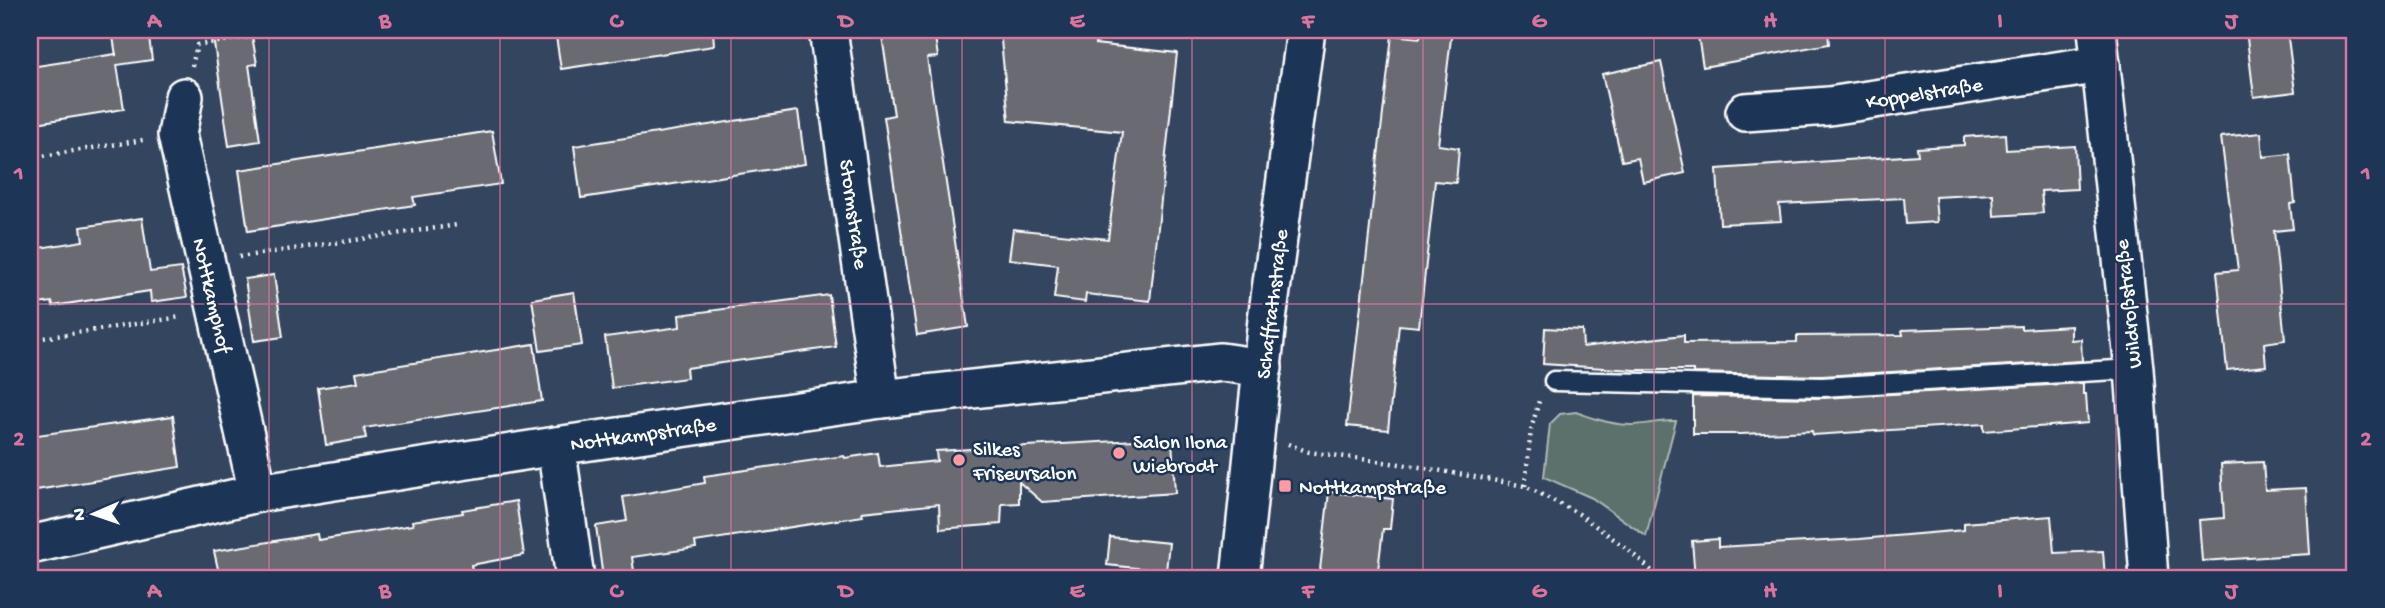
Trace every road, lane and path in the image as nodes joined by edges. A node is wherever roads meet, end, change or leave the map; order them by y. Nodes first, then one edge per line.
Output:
1 (296, 30) edge
2 (828, 30) edge
3 (1306, 30) edge
4 (2099, 47) edge
5 (184, 97) joint
6 (1745, 112) dead end
7 (177, 135) junction
8 (30, 159) edge
9 (457, 225) dead end
10 (205, 262) junction
11 (216, 312) junction
12 (30, 340) edge
13 (1263, 368) junction
14 (2134, 369) junction
15 (1554, 381) dead end
16 (1543, 397) dead end
17 (881, 399) junction
18 (1256, 431) junction
19 (556, 446) junction
20 (1525, 486) junction
21 (258, 493) junction
22 (30, 545) edge
23 (575, 578) edge
24 (1240, 578) edge
25 (1660, 578) edge
26 (2149, 578) edge

1 - 5 path
2 - 17 street, Stormstraße
3 - 13 street, Schaffrathstraße
4 - 6 street, Koppelstraße
4 - 14 street, Wildroßstraße
5 - 7 street, Nottkamphof
7 - 8 path
7 - 10 street, Nottkamphof
9 - 10 path
10 - 11 street, Nottkamphof
11 - 12 path
11 - 21 street, Nottkamphof
13 - 17 street, Nottkampstraße
13 - 18 street, Schaffrathstraße
14 - 15 lane
14 - 26 street, Wildroßstraße
16 - 20 path
17 - 19 street, Nottkampstraße
18 - 20 path
18 - 24 street, Schaffrathstraße
19 - 21 street, Nottkampstraße
19 - 23 street
20 - 25 path
21 - 22 street, Nottkampstraße

